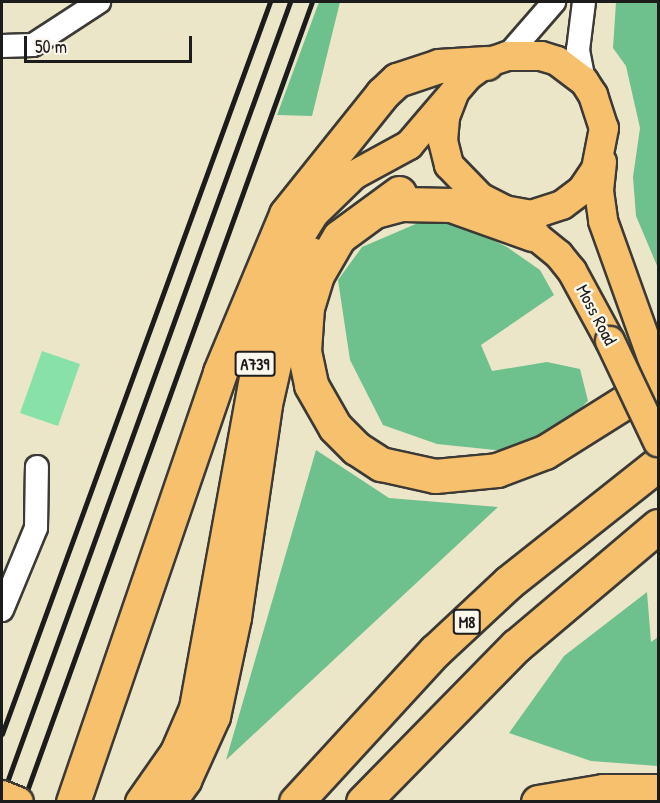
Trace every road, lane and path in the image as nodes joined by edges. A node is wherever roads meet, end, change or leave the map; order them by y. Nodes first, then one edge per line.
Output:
1 (99, 2) edge
2 (554, 2) edge
3 (584, 2) edge
4 (2, 46) edge
5 (497, 59) junction
6 (584, 81) junction
7 (454, 94) junction
8 (603, 145) junction
9 (399, 193) junction
10 (493, 204) junction
11 (372, 212) junction
12 (532, 234) junction
13 (658, 375) edge
14 (658, 381) edge
15 (658, 442) edge
16 (658, 464) edge
17 (37, 467) dead end
18 (658, 526) edge
19 (2, 610) edge
20 (205, 713) junction
21 (658, 791) edge
22 (2, 795) edge
23 (19, 801) edge
24 (73, 801) edge
25 (140, 801) edge
26 (172, 801) edge
27 (296, 801) edge
28 (363, 801) edge
29 (538, 801) edge

1 - 4 street
2 - 5 street
3 - 6 street
5 - 6 main road
5 - 7 main road
5 - 24 highway
6 - 8 main road
7 - 10 main road
7 - 20 main road, A739
8 - 10 main road
8 - 13 main road, Moss Road
9 - 10 main road, A739
9 - 11 highway
9 - 20 main road, A739
10 - 12 main road, Moss Road
11 - 12 highway
11 - 14 highway
12 - 15 main road, Moss Road, bridge
16 - 27 highway, M8
17 - 19 street
18 - 28 highway
20 - 25 main road, A739
20 - 26 main road, A739
21 - 29 highway
22 - 23 main road, bridge

